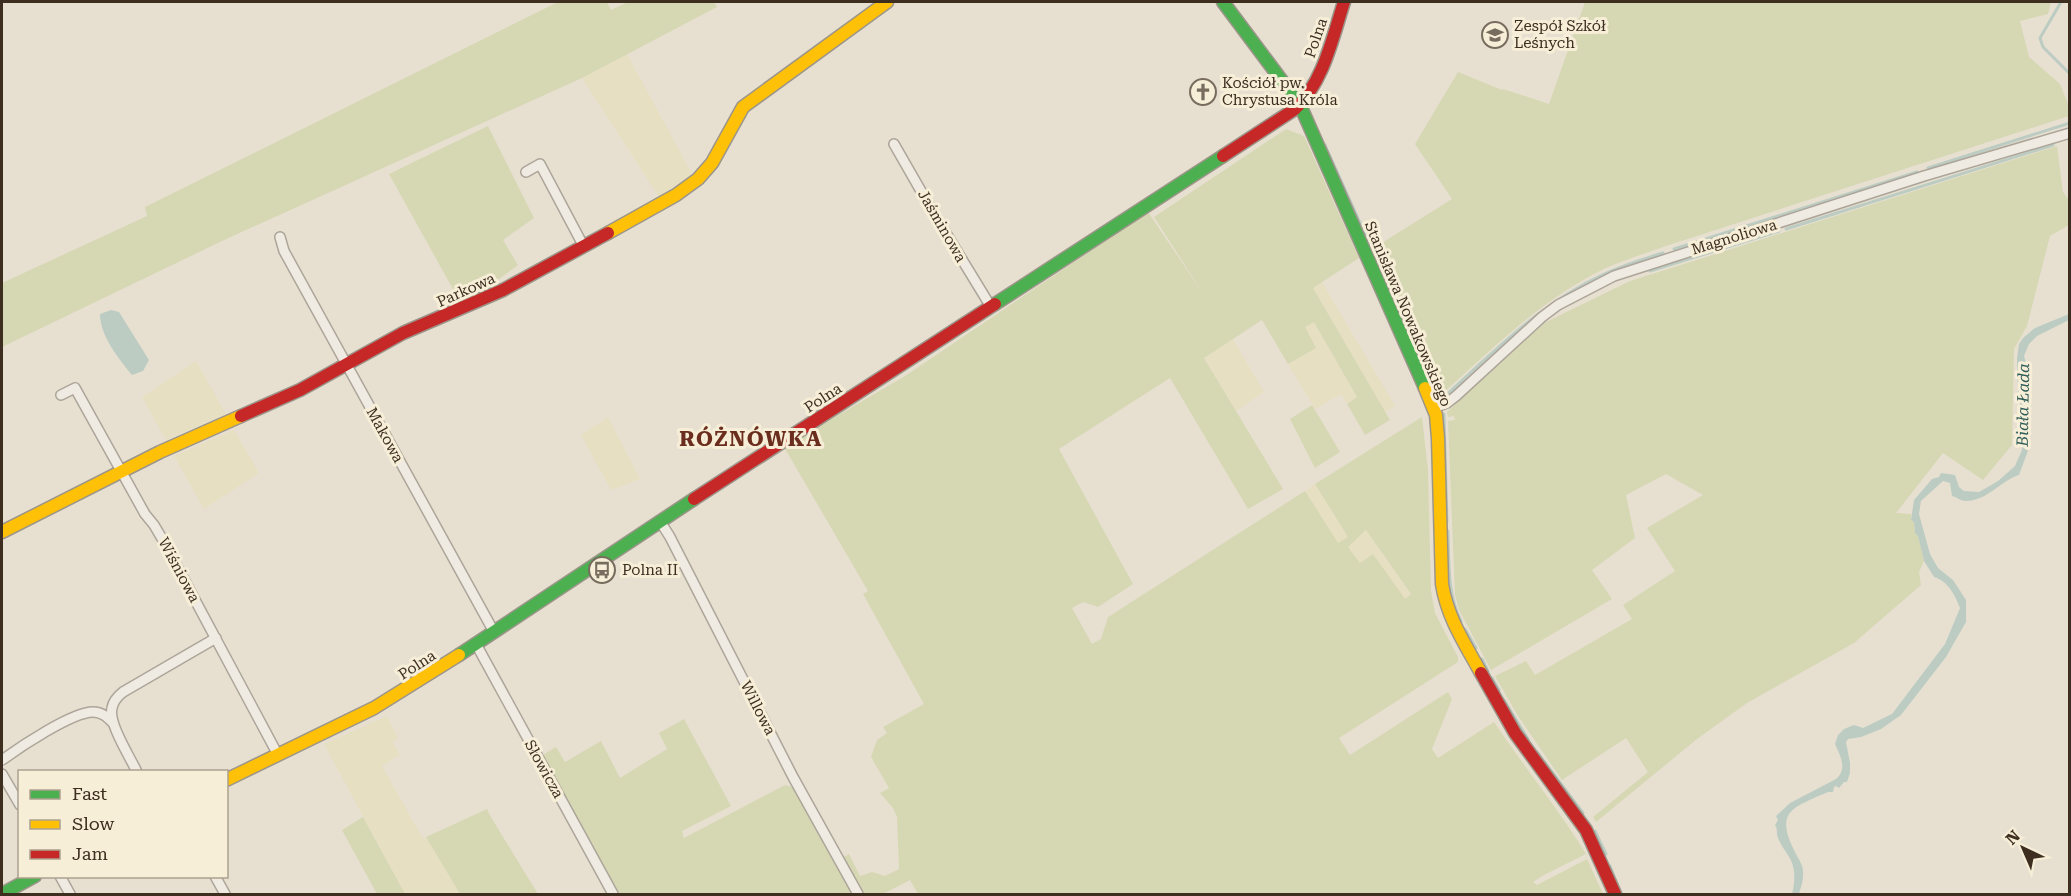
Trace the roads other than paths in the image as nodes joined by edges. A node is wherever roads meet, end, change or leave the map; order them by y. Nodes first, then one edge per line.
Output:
1 (887, 2) edge
2 (1223, 2) edge
3 (1344, 2) edge
4 (1300, 105) junction
5 (2070, 133) edge
6 (894, 144) dead end
7 (526, 172) dead end
8 (280, 237) dead end
9 (584, 247) junction
10 (991, 307) junction
11 (346, 364) junction
12 (61, 395) dead end
13 (1434, 408) junction
14 (121, 473) junction
15 (660, 521) junction
16 (2, 532) edge
17 (494, 632) junction
18 (216, 638) junction
19 (476, 644) junction
20 (113, 723) junction
21 (278, 755) junction
22 (2, 760) edge
23 (136, 770) edge
24 (2, 774) edge
25 (228, 779) edge
26 (18, 802) edge
27 (31, 878) edge
28 (61, 878) edge
29 (216, 878) edge
30 (2, 894) edge
31 (70, 894) edge
32 (225, 894) edge
33 (613, 894) edge
34 (858, 894) edge
35 (1614, 894) edge

1 - 9 street, Parkowa
2 - 4 street, Stanisława Nowakowskiego
3 - 4 street, Polna
4 - 10 street, Polna
4 - 13 street, Stanisława Nowakowskiego
5 - 13 street, Magnoliowa
6 - 10 street, Jaśminowa
7 - 9 street
8 - 11 street, Makowa
9 - 11 street, Parkowa
10 - 15 street, Polna
11 - 14 street, Parkowa
11 - 17 street, Makowa
12 - 14 street, Wiśniowa
13 - 35 street, Stanisława Nowakowskiego
14 - 16 street, Parkowa
14 - 18 street, Wiśniowa
15 - 17 street, Polna
15 - 34 street, Willowa
17 - 19 street, Polna
18 - 20 street
18 - 21 street, Wiśniowa
19 - 21 street, Polna
19 - 33 street, Słowicza
20 - 22 street
20 - 23 street
21 - 25 street, Polna
24 - 26 street
27 - 30 street
28 - 31 street
29 - 32 street

